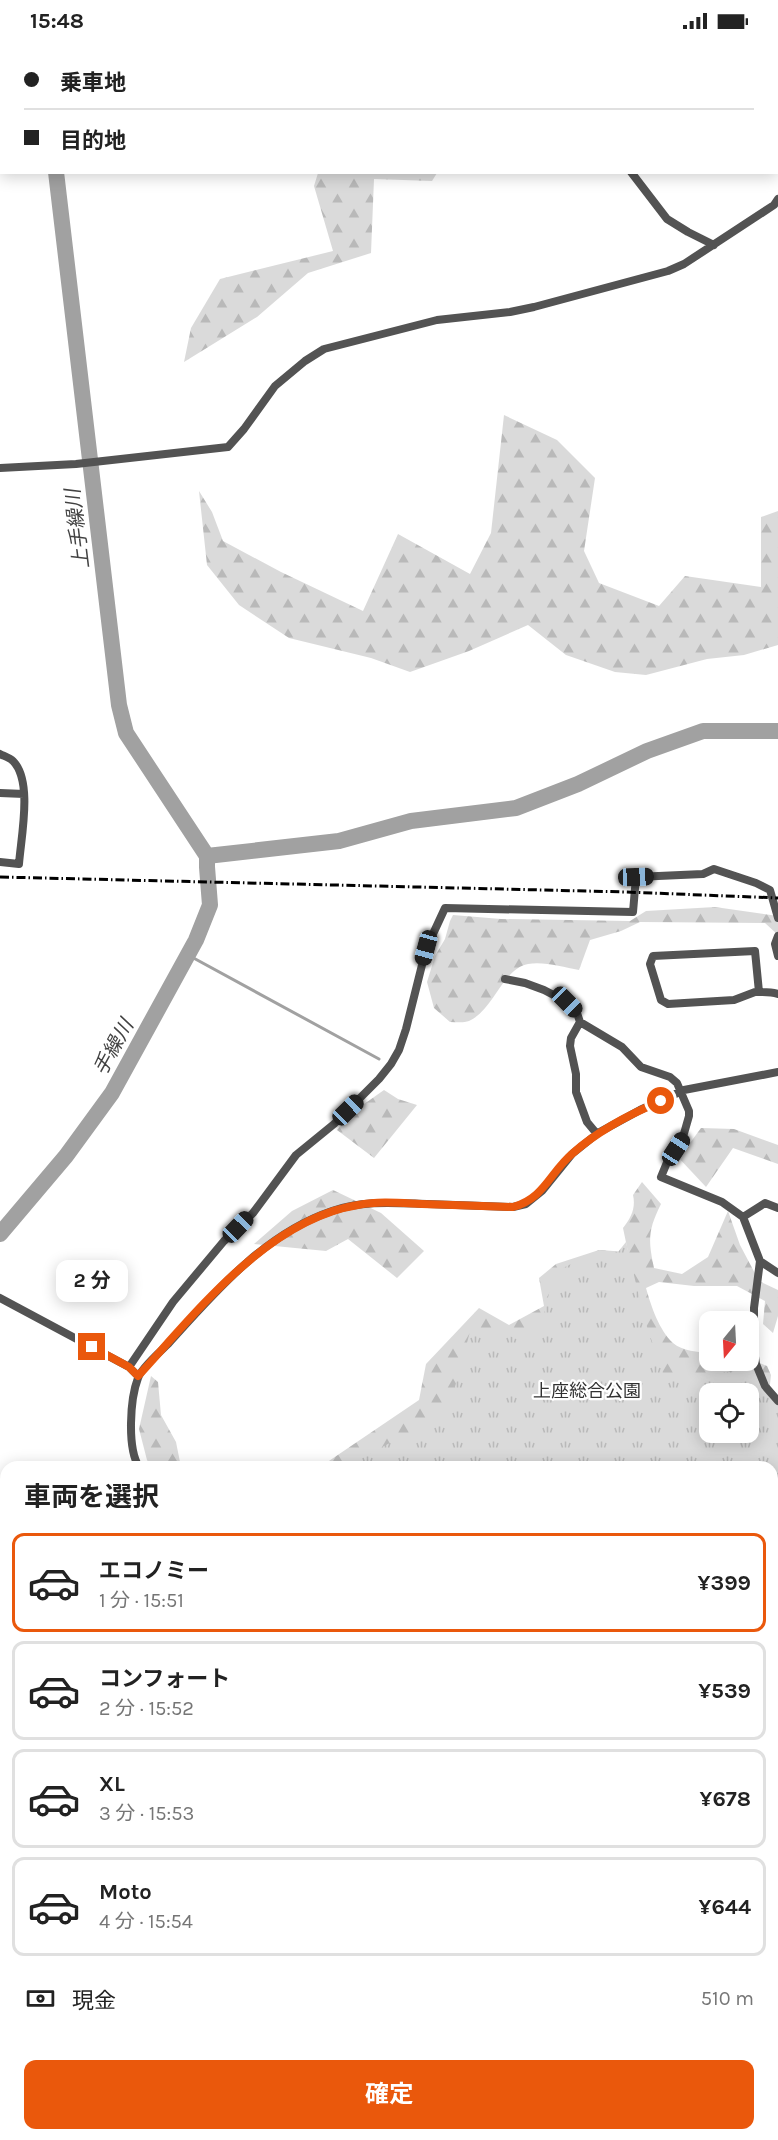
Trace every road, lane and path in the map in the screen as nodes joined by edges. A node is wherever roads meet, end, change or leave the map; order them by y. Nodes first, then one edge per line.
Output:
1 (633, 174) edge
2 (778, 199) edge
3 (714, 245) junction
4 (0, 468) edge
5 (0, 754) edge
6 (0, 793) edge
7 (24, 794) junction
8 (0, 862) edge
9 (778, 918) edge
10 (778, 936) edge
11 (778, 956) edge
12 (505, 980) dead end
13 (759, 992) junction
14 (778, 994) edge
15 (580, 1022) junction
16 (778, 1072) edge
17 (682, 1091) junction
18 (597, 1134) junction
19 (778, 1208) edge
20 (743, 1217) junction
21 (760, 1262) junction
22 (778, 1273) edge
23 (0, 1298) edge
24 (129, 1367) junction
25 (138, 1376) junction
26 (778, 1401) edge
27 (135, 1461) edge

1 - 3 street
2 - 3 street
3 - 4 street
5 - 7 street
6 - 7 street
7 - 8 street
9 - 24 street
10 - 11 street
12 - 15 street
13 - 13 street
13 - 14 street
15 - 17 street
15 - 18 street
16 - 17 street
17 - 18 street
17 - 20 street
18 - 25 street
19 - 20 street
20 - 21 street
21 - 22 street
21 - 26 street
23 - 24 street
24 - 25 street
25 - 27 street

